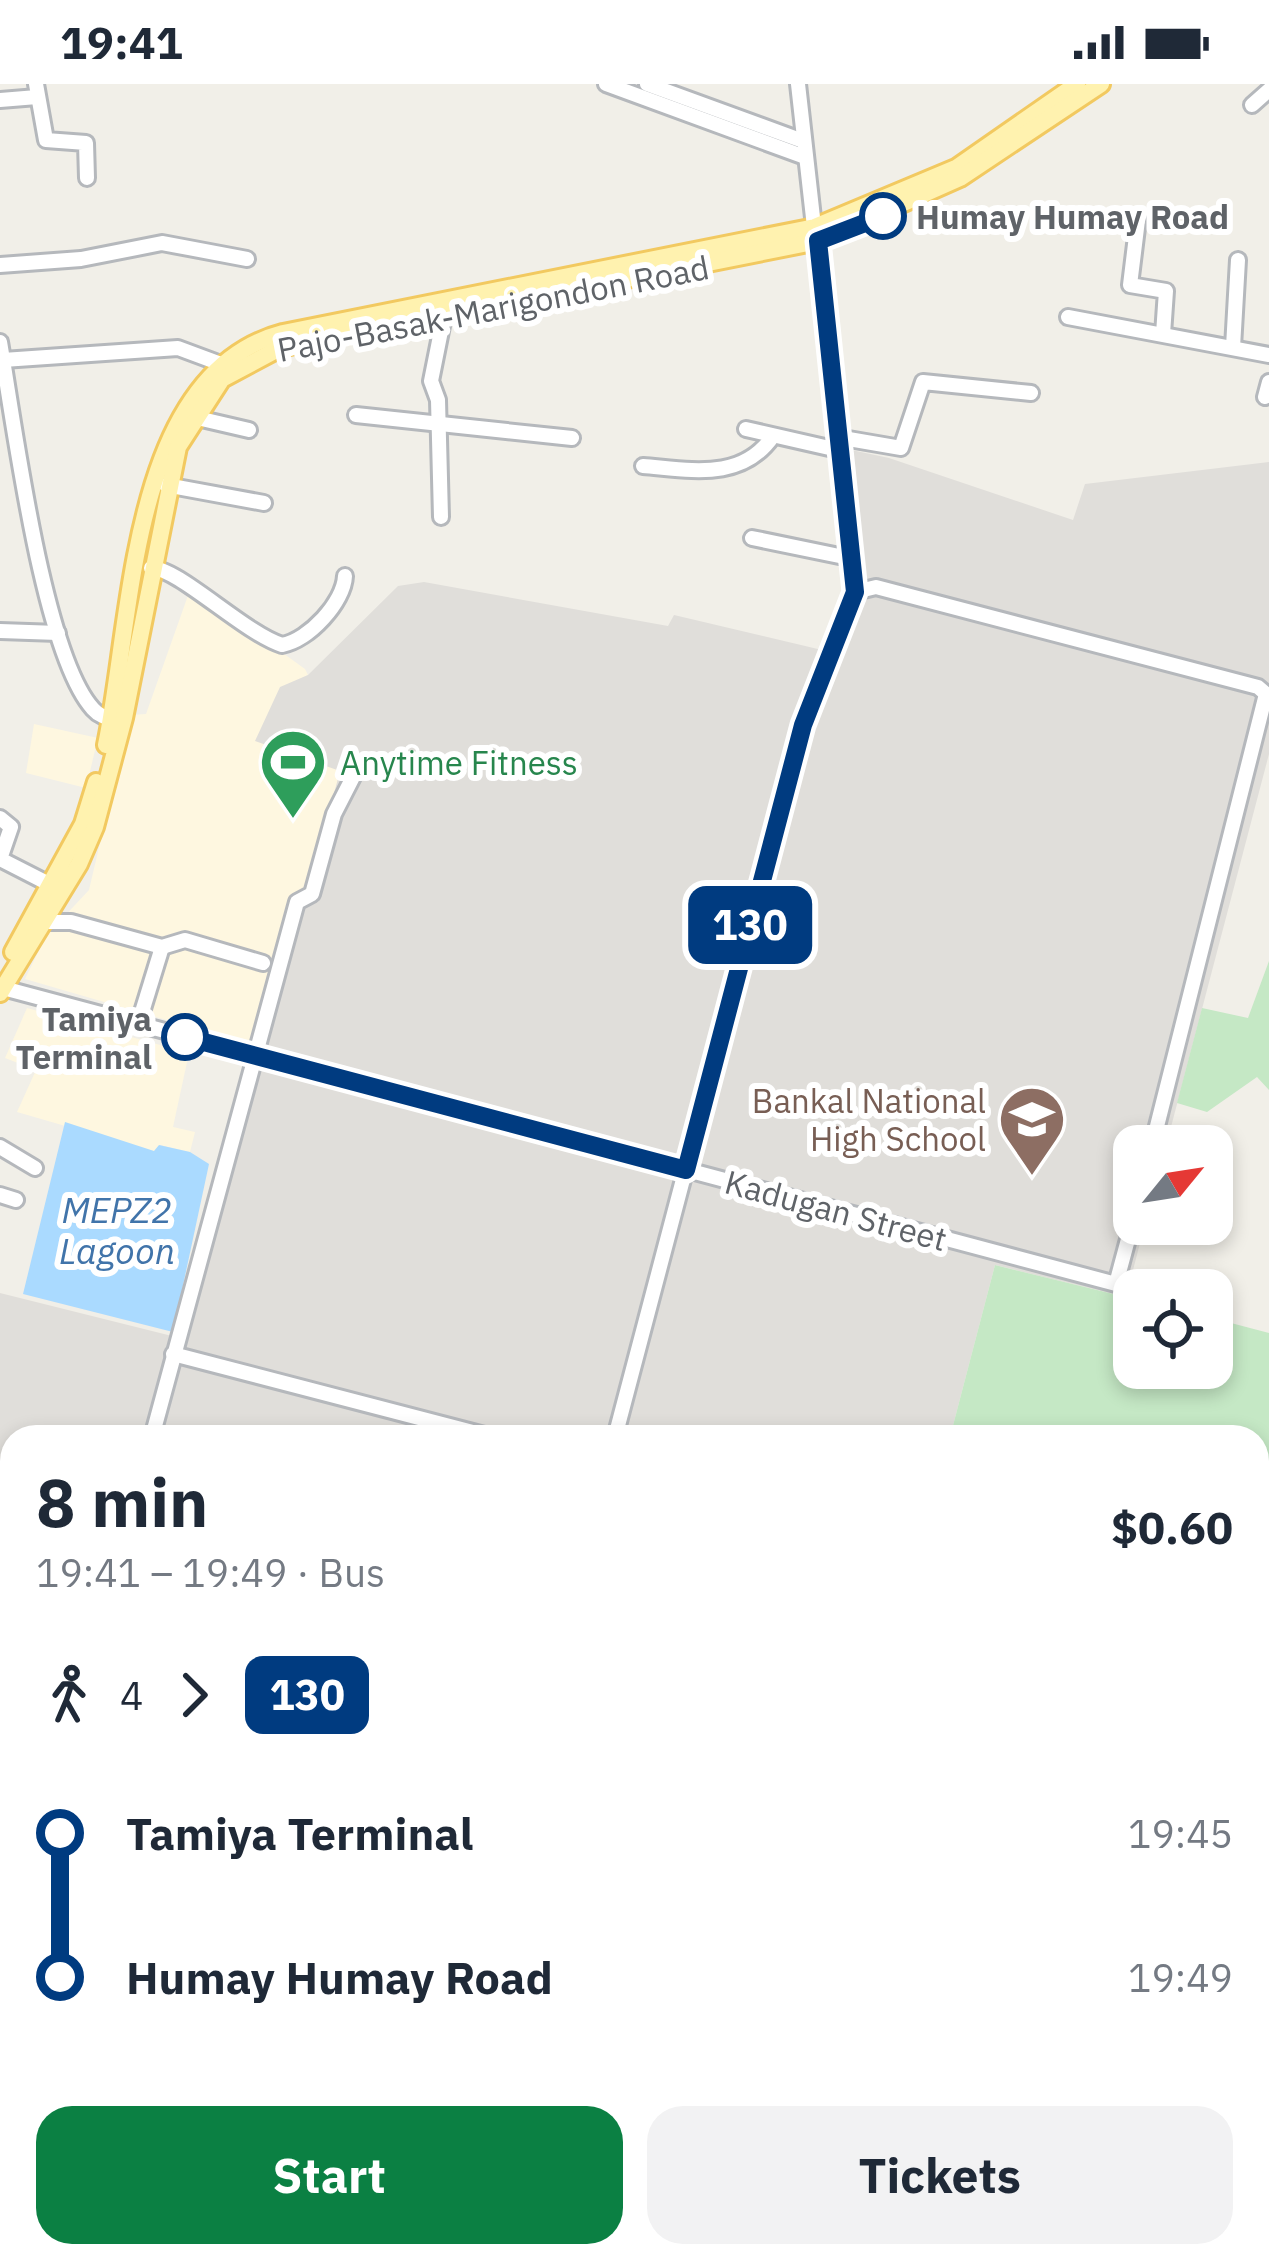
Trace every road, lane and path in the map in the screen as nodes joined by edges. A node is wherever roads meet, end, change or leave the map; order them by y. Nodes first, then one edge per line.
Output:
1 (606, 84) edge
2 (647, 84) edge
3 (798, 84) edge
4 (1077, 84) edge
5 (1101, 84) edge
6 (1269, 90) edge
7 (36, 91) edge
8 (0, 100) edge
9 (676, 103) junction
10 (1252, 105) dead end
11 (804, 149) junction
12 (87, 178) dead end
13 (1138, 220) dead end
14 (817, 234) junction
15 (247, 259) dead end
16 (1238, 260) dead end
17 (0, 266) edge
18 (467, 304) junction
19 (444, 316) junction
20 (1068, 317) dead end
21 (1163, 334) junction
22 (0, 342) edge
23 (1233, 347) junction
24 (1269, 355) edge
25 (221, 364) junction
26 (2, 366) edge
27 (1031, 394) dead end
28 (356, 416) dead end
29 (194, 417) junction
30 (437, 421) junction
31 (746, 429) dead end
32 (249, 430) dead end
33 (773, 436) junction
34 (572, 438) dead end
35 (837, 444) junction
36 (643, 466) dead end
37 (166, 485) junction
38 (264, 502) dead end
39 (441, 517) dead end
40 (752, 538) dead end
41 (850, 558) junction
42 (151, 568) junction
43 (345, 576) dead end
44 (855, 592) junction
45 (56, 628) junction
46 (5, 632) edge
47 (117, 720) junction
48 (354, 775) dead end
49 (0, 818) edge
50 (54, 893) junction
51 (44, 922) junction
52 (71, 922) junction
53 (162, 947) junction
54 (262, 963) dead end
55 (1, 985) edge
56 (138, 1024) junction
57 (256, 1056) junction
58 (1157, 1125) edge
59 (0, 1147) edge
60 (35, 1168) dead end
61 (686, 1170) junction
62 (0, 1195) edge
63 (16, 1200) dead end
64 (1126, 1245) edge
65 (173, 1354) junction
66 (155, 1425) edge
67 (446, 1425) edge
68 (618, 1425) edge

1 - 9 street
2 - 9 street
3 - 11 street
4 - 14 main road, Pajo-Basak-Marigondon Road
5 - 14 main road, Pajo-Basak-Marigondon Road
6 - 10 street
7 - 8 street
7 - 12 street
9 - 11 street
11 - 14 street
13 - 21 street
14 - 18 main road, Pajo-Basak-Marigondon Road
14 - 35 street
15 - 17 street
16 - 23 street
18 - 19 main road, Pajo-Basak-Marigondon Road
18 - 25 main road, Pajo-Basak-Marigondon Road
19 - 29 main road, Pajo-Basak-Marigondon Road
19 - 30 street
20 - 21 street
21 - 23 street
22 - 26 street
23 - 24 street
25 - 26 street
25 - 47 main road, Pajo-Basak-Marigondon Road
26 - 45 street
27 - 35 street
28 - 30 street
29 - 32 street
29 - 37 main road, Pajo-Basak-Marigondon Road
30 - 34 street
30 - 39 street
31 - 33 street
33 - 35 street
33 - 36 street
35 - 41 street
37 - 38 street
37 - 42 main road, Pajo-Basak-Marigondon Road
40 - 41 street
41 - 44 street
42 - 43 street
42 - 47 main road, Pajo-Basak-Marigondon Road
44 - 58 street
44 - 61 street
45 - 46 street
45 - 47 street
47 - 50 main road, Pajo-Basak-Marigondon Road
48 - 57 street
49 - 50 street
50 - 51 main road, Pajo-Basak-Marigondon Road
50 - 52 street
50 - 55 main road, Pajo-Basak-Marigondon Road
51 - 52 street
51 - 55 main road, Pajo-Basak-Marigondon Road
52 - 53 street
53 - 54 street
53 - 56 street
55 - 56 street, Kadugan Street
56 - 57 street, Kadugan Street
57 - 61 street, Kadugan Street
57 - 65 street
59 - 60 street
61 - 64 street, Kadugan Street
61 - 68 street
62 - 63 street
65 - 66 street
65 - 67 street

